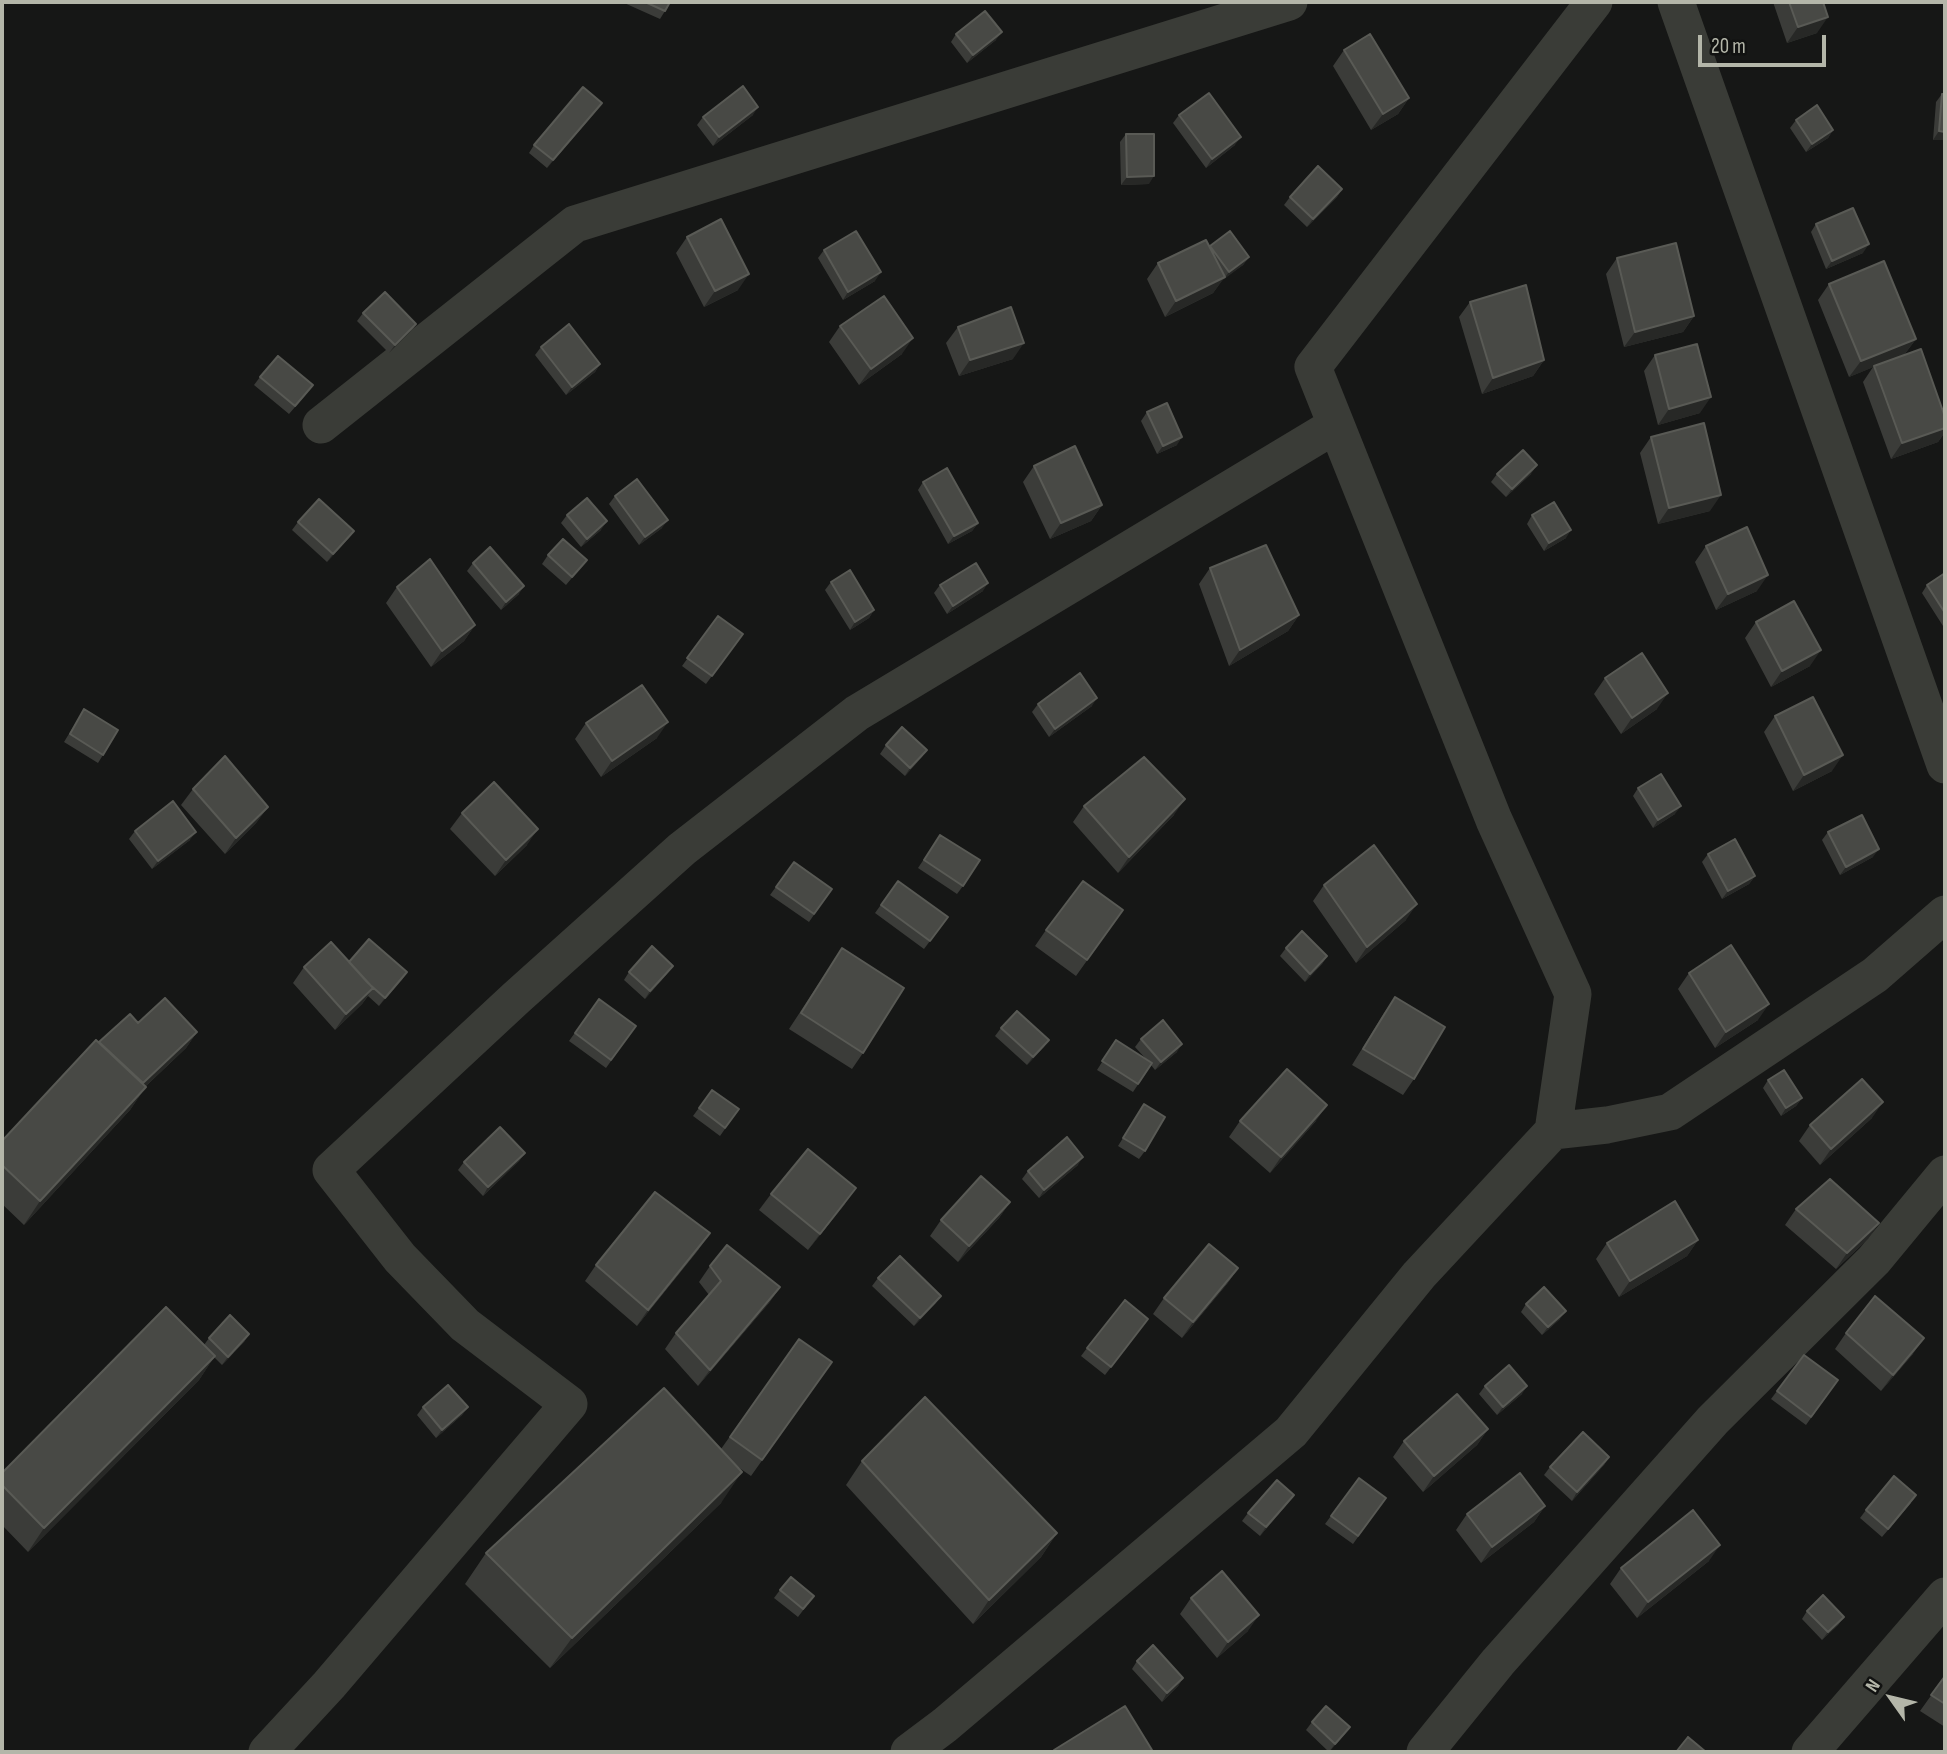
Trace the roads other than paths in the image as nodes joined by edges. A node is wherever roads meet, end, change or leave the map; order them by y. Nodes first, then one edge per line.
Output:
1 (1289, 2) edge
2 (1594, 2) edge
3 (1676, 2) edge
4 (321, 425) dead end
5 (1336, 425) junction
6 (1945, 765) edge
7 (1945, 914) edge
8 (1553, 1131) junction
9 (1945, 1174) edge
10 (1945, 1596) edge
11 (267, 1752) edge
12 (909, 1752) edge
13 (1425, 1752) edge
14 (1811, 1752) edge

1 - 4 street
2 - 5 street
3 - 6 street
5 - 8 street
5 - 11 street
7 - 8 street
8 - 12 street
9 - 13 street
10 - 14 street

